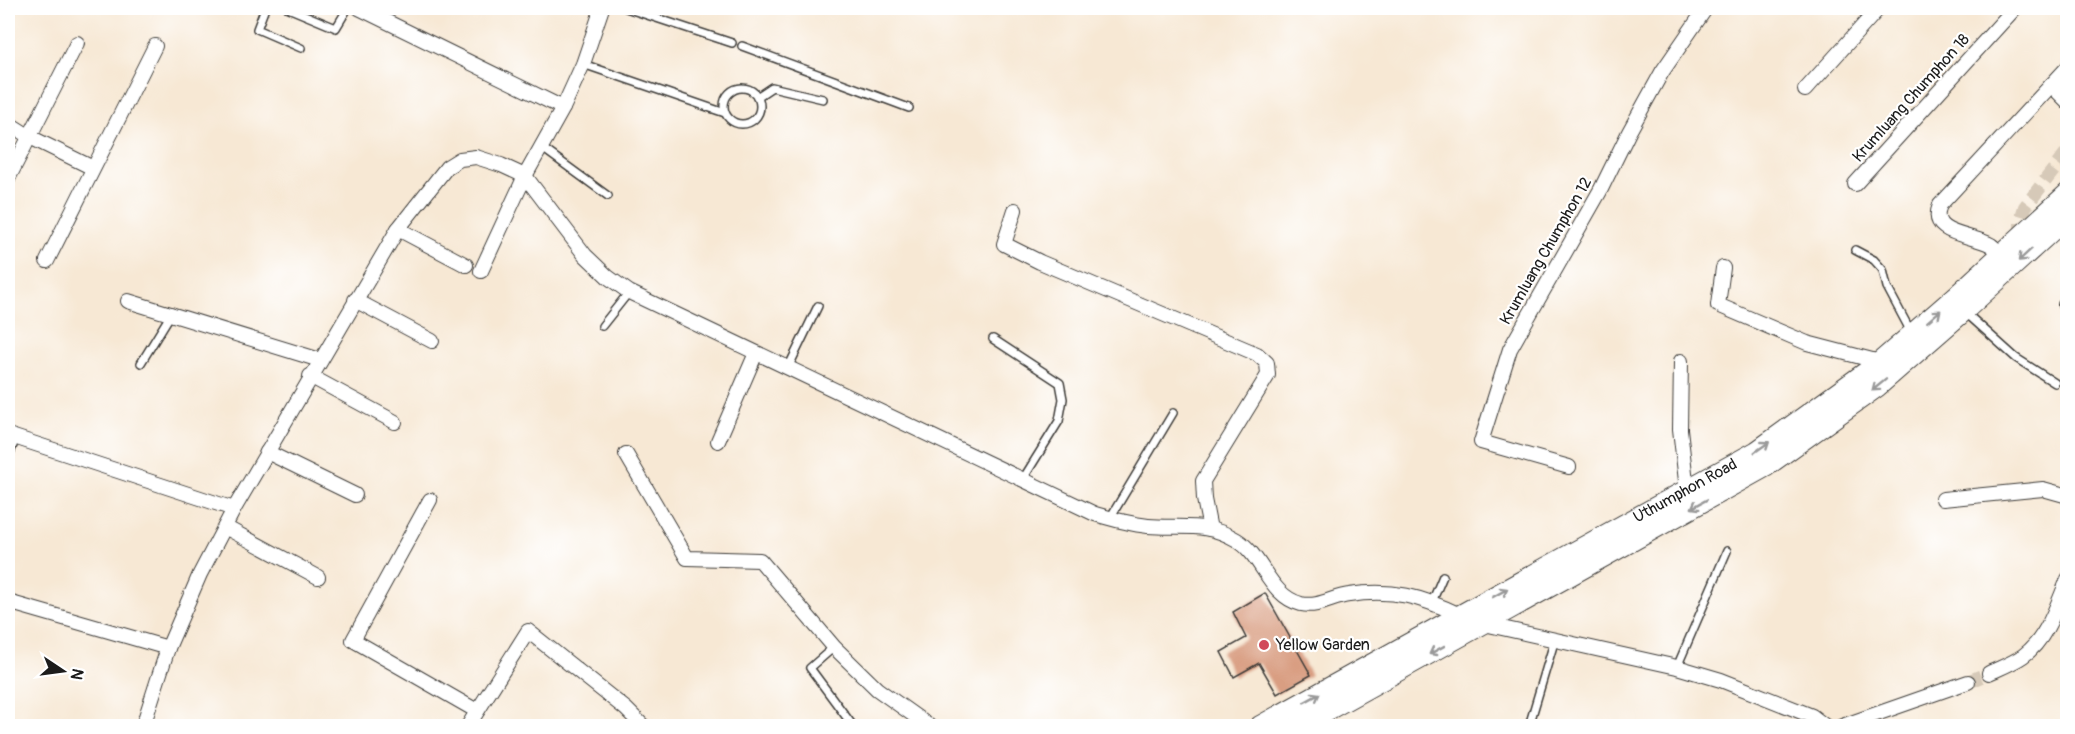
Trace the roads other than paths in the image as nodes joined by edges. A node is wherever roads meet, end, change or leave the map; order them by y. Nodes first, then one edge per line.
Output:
1 (265, 8) edge
2 (288, 8) edge
3 (348, 8) edge
4 (359, 8) edge
5 (602, 8) edge
6 (626, 8) edge
7 (1706, 8) edge
8 (1879, 8) edge
9 (2015, 8) edge
10 (376, 11) edge
11 (77, 43) dead end
12 (732, 43) dead end
13 (155, 46) dead end
14 (742, 46) dead end
15 (301, 48) dead end
16 (583, 64) junction
17 (2067, 67) edge
18 (2050, 85) junction
19 (1805, 90) dead end
20 (757, 97) junction
21 (823, 99) dead end
22 (2067, 102) edge
23 (563, 108) junction
24 (909, 108) dead end
25 (725, 113) junction
26 (8, 123) edge
27 (30, 137) junction
28 (541, 147) junction
29 (93, 168) junction
30 (525, 176) junction
31 (8, 179) edge
32 (1855, 184) dead end
33 (2067, 193) edge
34 (608, 196) dead end
35 (1015, 210) dead end
36 (2067, 216) edge
37 (398, 229) junction
38 (1855, 250) dead end
39 (2002, 255) junction
40 (47, 261) dead end
41 (466, 266) dead end
42 (1723, 268) dead end
43 (481, 271) dead end
44 (629, 292) junction
45 (355, 300) junction
46 (128, 301) dead end
47 (818, 306) dead end
48 (1964, 312) junction
49 (171, 314) junction
50 (602, 326) dead end
51 (1912, 334) junction
52 (993, 339) dead end
53 (432, 341) dead end
54 (756, 353) junction
55 (320, 360) junction
56 (1681, 361) dead end
57 (1880, 362) junction
58 (141, 363) dead end
59 (788, 368) junction
60 (310, 376) junction
61 (2055, 383) dead end
62 (1173, 413) dead end
63 (395, 422) dead end
64 (12, 437) edge
65 (718, 441) dead end
66 (267, 452) junction
67 (626, 454) dead end
68 (8, 458) edge
69 (1569, 467) dead end
70 (1023, 479) junction
71 (1687, 490) junction
72 (355, 495) dead end
73 (2067, 496) edge
74 (1944, 499) dead end
75 (430, 500) dead end
76 (234, 509) junction
77 (1110, 518) junction
78 (225, 527) junction
79 (1210, 529) junction
80 (1727, 551) dead end
81 (1443, 576) dead end
82 (318, 577) dead end
83 (2067, 579) edge
84 (8, 602) edge
85 (1432, 602) junction
86 (1460, 615) junction
87 (1484, 624) junction
88 (1555, 639) junction
89 (834, 647) junction
90 (168, 648) junction
91 (1677, 667) junction
92 (1989, 673) tunnel mouth
93 (1968, 682) tunnel mouth
94 (477, 711) junction
95 (143, 726) edge
96 (468, 726) edge
97 (644, 726) edge
98 (853, 726) edge
99 (929, 726) edge
100 (1260, 726) edge
101 (1299, 726) edge
102 (1529, 726) edge
103 (1825, 726) edge
104 (1842, 726) edge

1 - 15 lane
2 - 3 lane
4 - 10 street
5 - 16 street
6 - 12 lane
7 - 69 street, Krumluang Chumphon 12
8 - 19 street
9 - 32 street, Krumluang Chumphon 18
10 - 23 street
11 - 27 street
13 - 29 street
14 - 24 lane
16 - 23 street
16 - 25 lane
17 - 18 street
18 - 22 street
18 - 39 street
20 - 21 lane
20 - 25 lane
20 - 25 lane
23 - 28 street
26 - 27 street
27 - 29 street
27 - 31 street
28 - 30 street
28 - 34 lane
29 - 40 street
30 - 37 street
30 - 43 street
30 - 44 street
33 - 39 street, Uthumphon Road
35 - 79 street
36 -> 48 street, Uthumphon Road
37 - 41 street
37 - 45 street
38 - 51 lane
51 -> 39 street, Uthumphon Road
42 - 57 street
44 - 50 lane
44 - 54 street
45 - 53 street
45 - 55 street
46 - 49 street
47 - 59 lane
48 - 61 lane
48 -> 87 street, Uthumphon Road
49 - 55 street
49 - 58 lane
51 - 57 street, Uthumphon Road
52 - 70 lane
54 - 59 street
54 - 65 street
55 - 60 street
56 - 71 street
71 -> 57 street, Uthumphon Road
59 - 70 street
60 - 63 street
60 - 66 street
62 - 77 lane
64 - 68 lane
64 - 76 street
66 - 72 street
66 - 76 street
67 - 89 street
70 - 77 street
86 -> 71 street, Uthumphon Road
73 - 74 street
75 - 94 street
76 - 78 street
77 - 79 street
78 - 82 street
78 - 90 street
79 - 85 street
80 - 91 lane
81 - 85 lane
83 - 92 street
84 - 90 street
85 - 86 street
86 - 87 street
100 -> 86 street, Uthumphon Road
87 - 88 street
87 -> 101 street, Uthumphon Road
88 - 91 street
88 - 102 lane
89 - 98 lane
89 - 99 street
90 - 95 street
91 - 103 street
93 - 104 street
94 - 96 street
94 - 97 street

